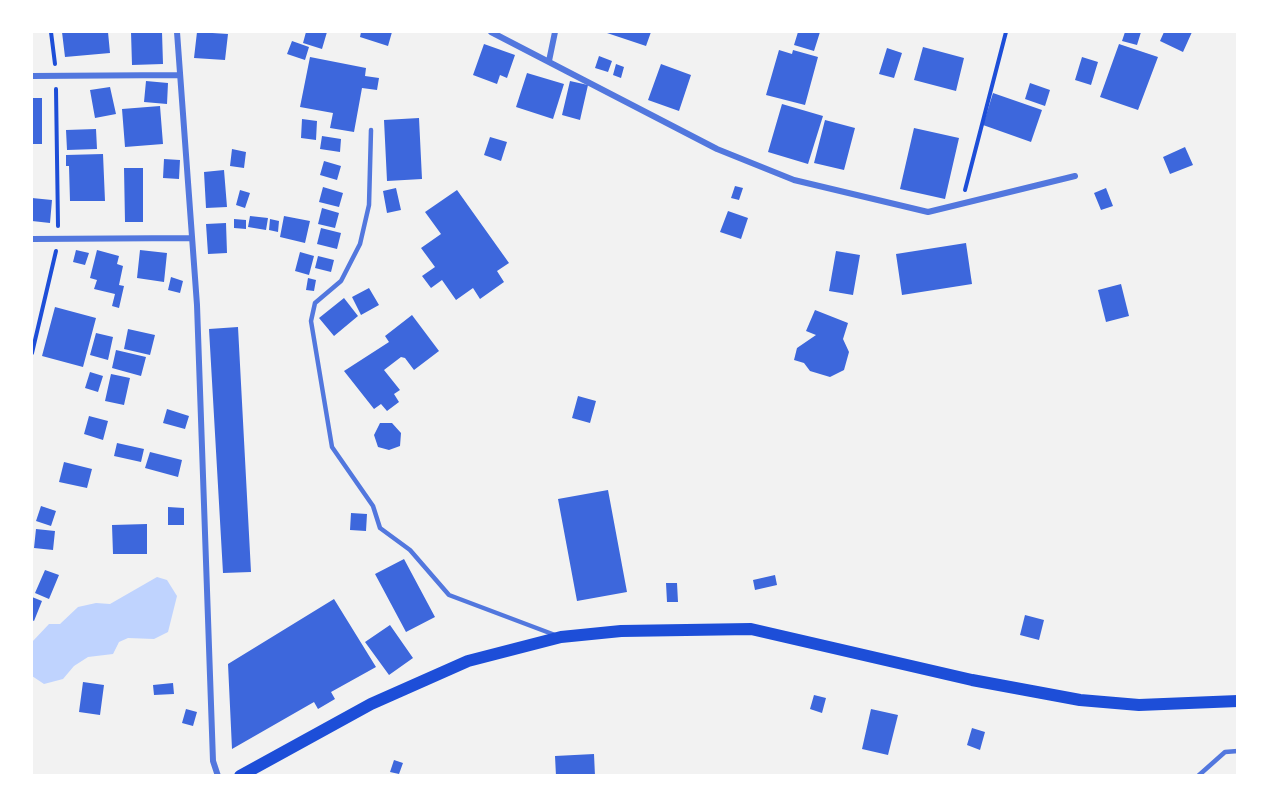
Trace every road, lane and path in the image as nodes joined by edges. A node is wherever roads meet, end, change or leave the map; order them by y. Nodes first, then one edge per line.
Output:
1 (51, 32) edge
2 (177, 32) edge
3 (491, 32) edge
4 (555, 32) edge
5 (1006, 32) edge
6 (549, 61) junction
7 (179, 75) junction
8 (32, 76) edge
9 (56, 77) junction
10 (371, 130) dead end
11 (1075, 176) dead end
12 (961, 204) junction
13 (192, 238) junction
14 (32, 239) edge
15 (58, 239) junction
16 (32, 353) edge
17 (561, 638) junction
18 (1238, 701) edge
19 (1238, 750) edge
20 (218, 776) edge
21 (240, 776) edge
22 (1198, 776) edge

1 - 9 path
2 - 7 street
3 - 6 street
4 - 6 street
5 - 12 path
6 - 12 street
7 - 9 street
7 - 13 street
8 - 9 street
9 - 15 path
10 - 17 lane
11 - 12 street
13 - 15 street
13 - 20 street
14 - 15 street
15 - 16 path
17 - 18 main road
17 - 21 main road
19 - 22 lane

